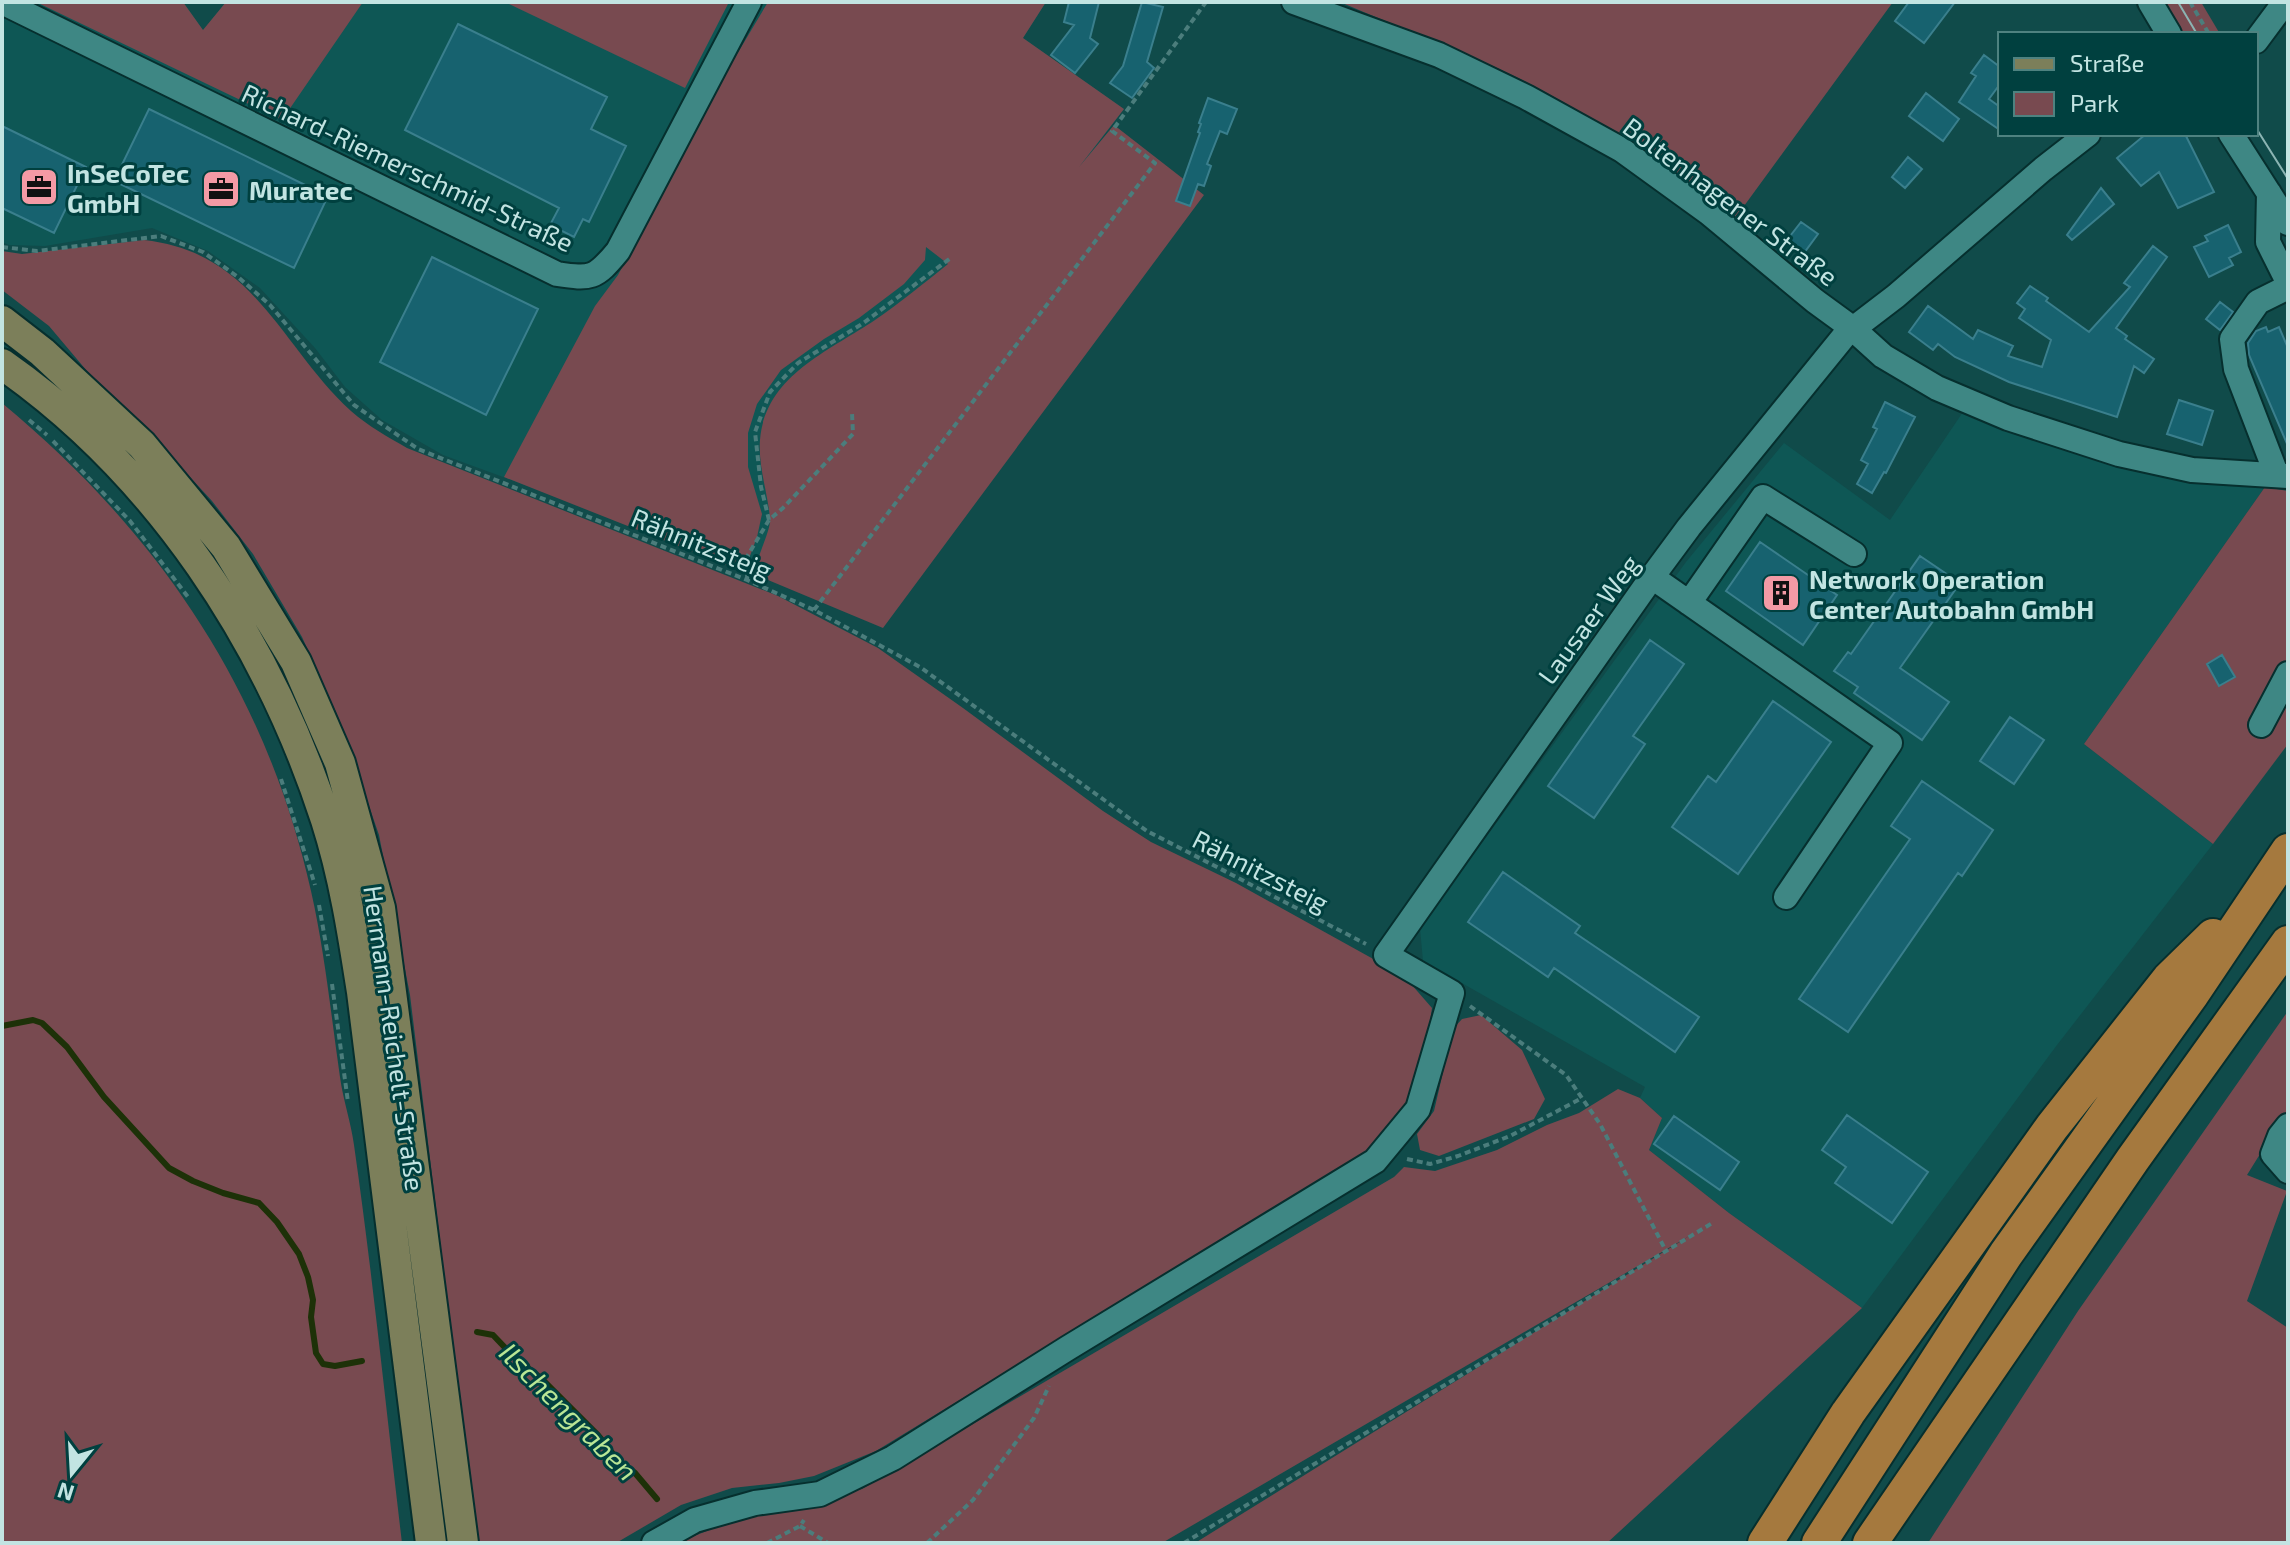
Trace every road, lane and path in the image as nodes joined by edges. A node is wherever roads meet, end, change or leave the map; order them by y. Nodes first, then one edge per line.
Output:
1 (2, 2) edge
2 (749, 2) edge
3 (1206, 2) edge
4 (1294, 2) edge
5 (2150, 2) edge
6 (2190, 2) edge
7 (2285, 2) edge
8 (2168, 32) edge
9 (2208, 32) edge
10 (2258, 38) edge
11 (2086, 136) edge
12 (2232, 136) edge
13 (2269, 193) junction
14 (2288, 223) edge
15 (2, 247) edge
16 (952, 257) dead end
17 (2288, 285) edge
18 (2, 321) edge
19 (1852, 328) junction
20 (2, 364) edge
21 (852, 413) dead end
22 (27, 418) dead end
23 (2281, 475) edge
24 (769, 520) junction
25 (1854, 554) dead end
26 (1652, 577) junction
27 (747, 580) junction
28 (1689, 603) junction
29 (194, 606) dead end
30 (814, 610) junction
31 (2288, 674) edge
32 (2261, 725) dead end
33 (279, 773) dead end
34 (2288, 851) edge
35 (2265, 885) junction
36 (316, 891) dead end
37 (1786, 897) dead end
38 (319, 905) dead end
39 (2288, 943) edge
40 (1386, 955) junction
41 (329, 959) dead end
42 (331, 973) dead end
43 (1452, 993) junction
44 (1582, 1098) junction
45 (351, 1112) dead end
46 (2288, 1126) edge
47 (1384, 1150) junction
48 (2288, 1171) edge
49 (1714, 1222) dead end
50 (1666, 1251) junction
51 (1068, 1348) junction
52 (431, 1543) edge
53 (463, 1543) edge
54 (654, 1543) edge
55 (767, 1543) edge
56 (828, 1543) edge
57 (927, 1543) edge
58 (1184, 1543) edge
59 (1765, 1543) edge
60 (1819, 1543) edge
61 (1870, 1543) edge

1 - 2 street, Richard-Riemerschmid-Straße
3 - 30 path
4 - 19 street, Boltenhagener Straße
5 - 8 street
6 - 9 path
7 - 10 street
11 - 19 street
12 - 13 street
13 - 14 street
13 - 17 street
15 - 27 path, Rähnitzsteig
16 - 24 path
17 - 23 street
18 - 53 main road, Hermann-Reichelt-Straße
19 - 23 street, Boltenhagener Straße
19 - 26 street, Lausaer Weg
20 - 52 main road, Hermann-Reichelt-Straße
21 - 24 path
22 - 29 path
24 - 27 path
25 - 28 street
26 - 28 street
26 - 40 street, Lausaer Weg
27 - 30 path, Rähnitzsteig
28 - 37 street
30 - 40 path, Rähnitzsteig
31 - 32 street
33 - 36 path
34 - 35 highway
35 - 59 highway
35 - 60 highway
38 - 41 path
39 - 61 highway
40 - 43 street
42 - 45 path
43 - 44 path
43 - 47 street
44 - 47 path
44 - 50 path
46 - 48 street
47 - 51 street
49 - 50 path
50 - 58 path
51 - 54 street
51 - 57 path
55 - 56 path

